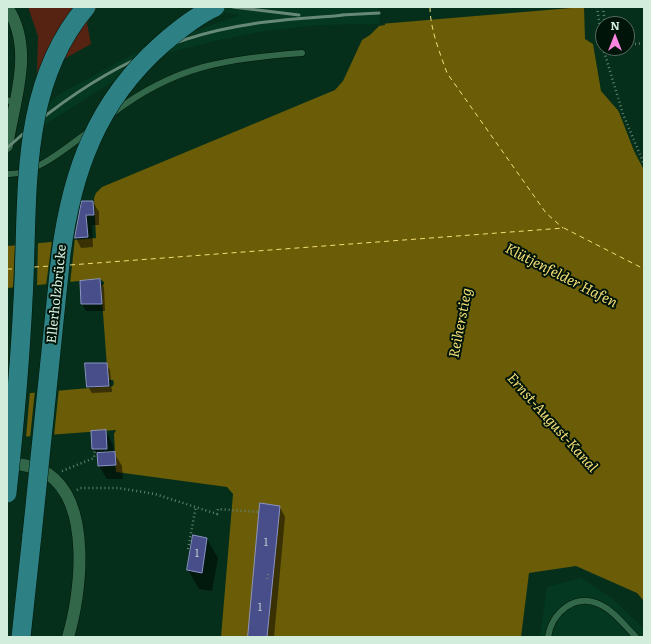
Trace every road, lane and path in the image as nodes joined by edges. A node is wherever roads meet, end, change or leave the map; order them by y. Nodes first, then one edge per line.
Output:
1 (7, 7) edge
2 (86, 7) edge
3 (215, 7) edge
4 (302, 53) dead end
5 (605, 56) edge
6 (11, 101) edge
7 (9, 122) edge
8 (7, 146) edge
9 (644, 164) edge
10 (7, 174) edge
11 (95, 449) dead end
12 (7, 463) edge
13 (56, 481) junction
14 (7, 493) edge
15 (67, 498) junction
16 (196, 506) junction
17 (259, 512) dead end
18 (188, 549) dead end
19 (268, 574) dead end
20 (267, 579) dead end
21 (21, 637) edge
22 (68, 637) edge
23 (548, 637) edge
24 (636, 637) edge

1 - 6 street
2 - 14 main road, bridge
3 - 21 main road, Ellerholzbrücke, bridge
4 - 10 lane
5 - 9 path
6 - 7 street
7 - 8 street
11 - 13 path
12 - 13 street
13 - 15 street
15 - 16 path
15 - 22 street
16 - 17 path
16 - 18 path
19 - 20 path
23 - 24 lane

